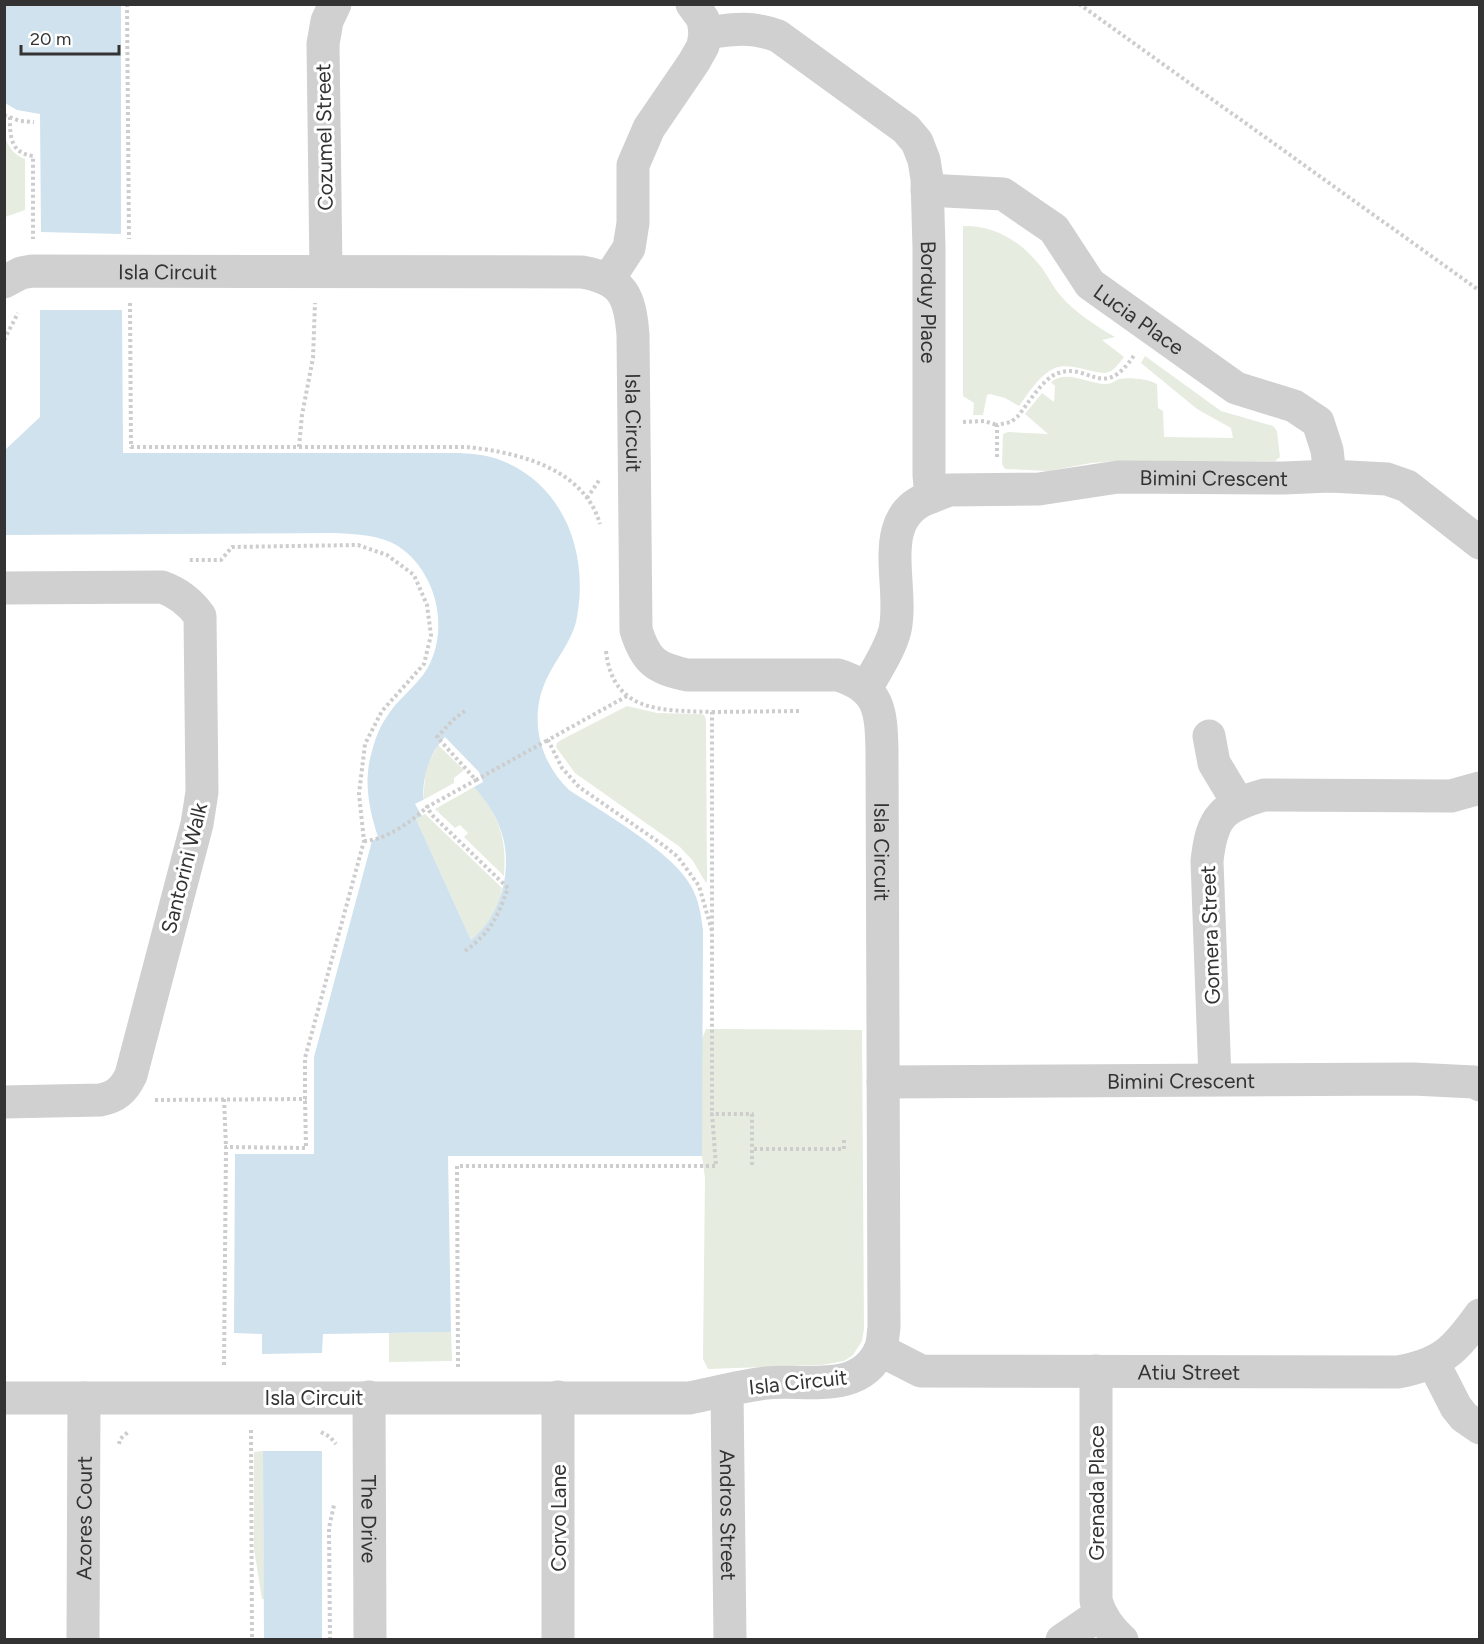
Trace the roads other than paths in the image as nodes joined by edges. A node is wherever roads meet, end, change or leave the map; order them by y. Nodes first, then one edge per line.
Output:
1 (335, 4) edge
2 (699, 19) edge
3 (927, 190) junction
4 (326, 271) junction
5 (18, 277) edge
6 (608, 280) junction
7 (1330, 476) junction
8 (931, 497) junction
9 (1479, 543) edge
10 (4, 588) edge
11 (866, 689) junction
12 (1209, 736) dead end
13 (1479, 788) edge
14 (1238, 803) junction
15 (1215, 1079) junction
16 (883, 1082) junction
17 (1479, 1085) edge
18 (4, 1102) edge
19 (1479, 1315) edge
20 (880, 1350) junction
21 (1433, 1362) junction
22 (1096, 1371) junction
23 (727, 1391) junction
24 (369, 1397) junction
25 (558, 1397) junction
26 (4, 1398) edge
27 (84, 1398) junction
28 (1479, 1428) edge
29 (1100, 1614) junction
30 (83, 1640) edge
31 (370, 1640) edge
32 (558, 1640) edge
33 (730, 1640) edge
34 (1062, 1640) edge
35 (1122, 1640) edge

1 - 4 street, Cozumel Street
2 - 3 street, Borduy Place
2 - 6 street
3 - 7 street, Lucia Place
3 - 8 street, Borduy Place
4 - 5 street, Isla Circuit
4 - 6 street, Isla Circuit
6 - 11 street, Isla Circuit
7 - 8 street, Bimini Crescent
7 - 9 street, Bimini Crescent
8 - 11 street
10 - 18 street, Santorini Walk
11 - 16 street, Isla Circuit
12 - 14 street
13 - 14 street, Gomera Street
14 - 15 street, Gomera Street
15 - 16 street, Bimini Crescent
15 - 17 street, Bimini Crescent
16 - 20 street, Isla Circuit
19 - 21 street, Atiu Street
20 - 22 street, Atiu Street
20 - 23 street, Isla Circuit
21 - 22 street, Atiu Street
21 - 28 street
22 - 29 street, Grenada Place
23 - 25 street, Isla Circuit
23 - 33 street, Andros Street
24 - 25 street, Isla Circuit
24 - 27 street, Isla Circuit
24 - 31 street, The Drive
25 - 32 street, Corvo Lane
26 - 27 street, Isla Circuit
27 - 30 street, Azores Court
29 - 34 street
29 - 35 street

